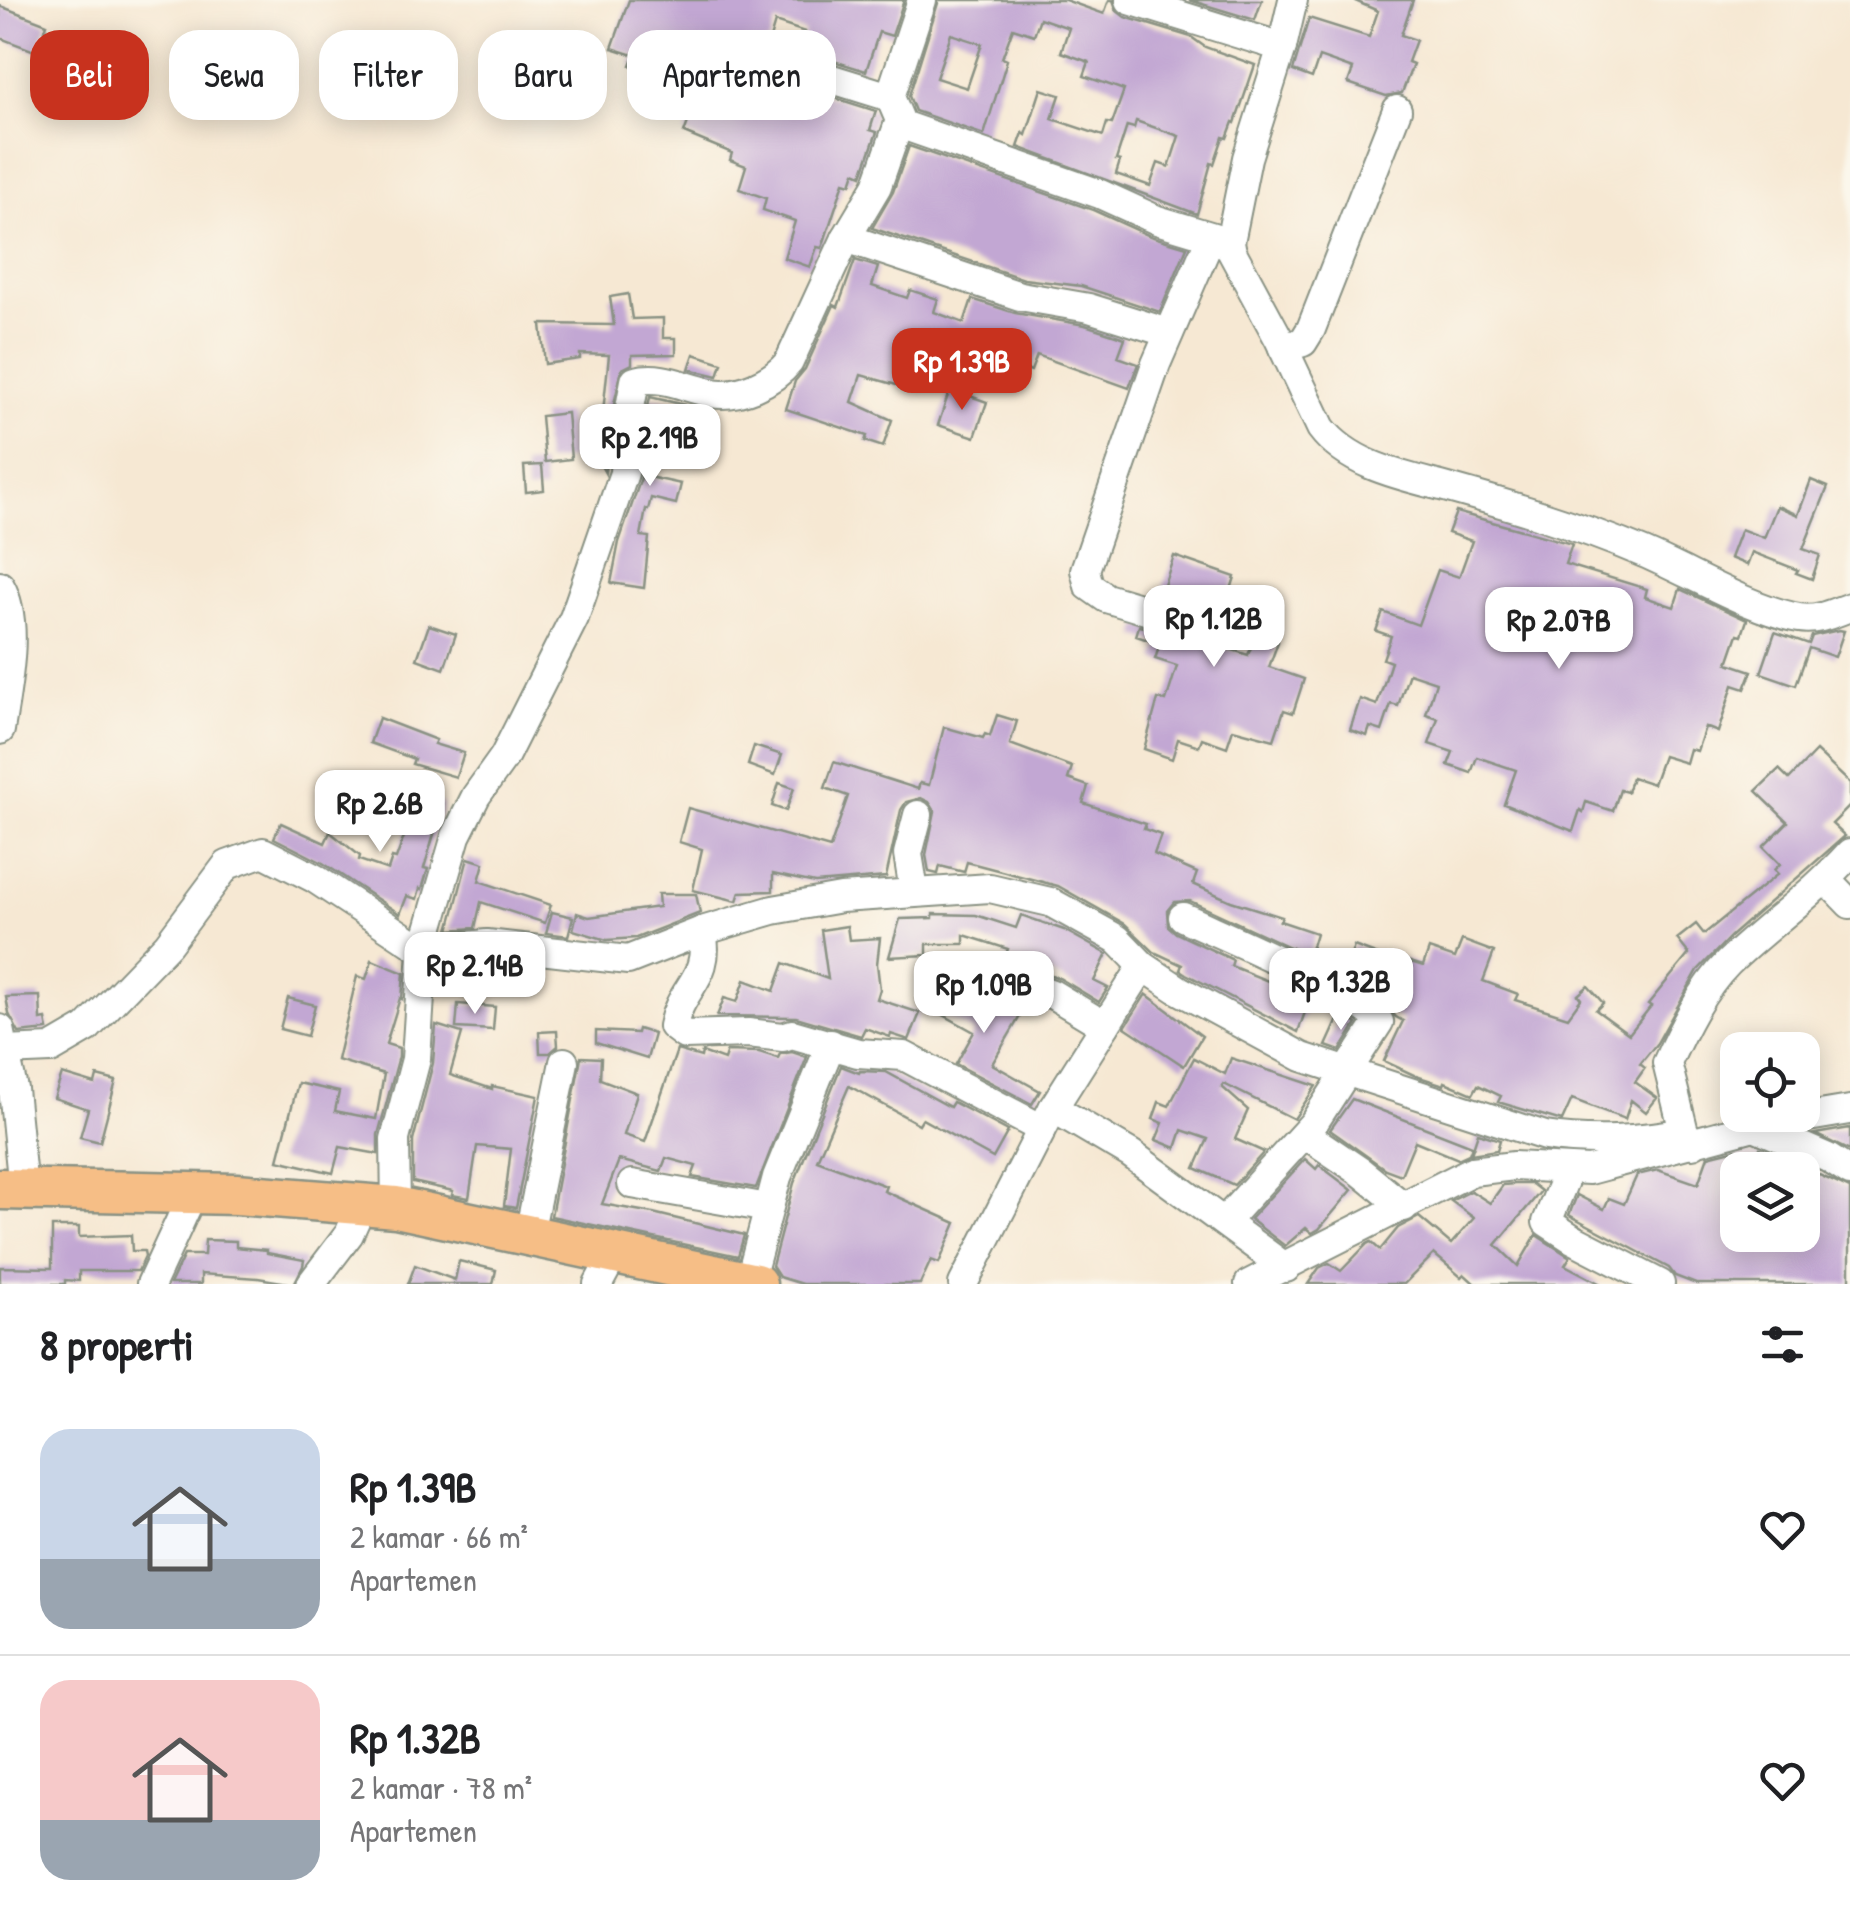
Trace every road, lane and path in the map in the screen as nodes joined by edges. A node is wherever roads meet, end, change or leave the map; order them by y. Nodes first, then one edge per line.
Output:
1 (922, 0) edge
2 (1130, 0) edge
3 (1294, 0) edge
4 (1282, 48) junction
5 (836, 86) edge
6 (895, 110) junction
7 (1397, 110) dead end
8 (846, 238) junction
9 (1221, 240) junction
10 (1169, 333) junction
11 (1283, 348) junction
12 (0, 586) edge
13 (1850, 607) edge
14 (1156, 612) dead end
15 (0, 730) edge
16 (918, 815) dead end
17 (1850, 853) edge
18 (1826, 878) junction
19 (914, 891) junction
20 (1850, 904) edge
21 (1183, 916) dead end
22 (702, 931) junction
23 (423, 950) junction
24 (1143, 966) junction
25 (990, 970) dead end
26 (1106, 1026) junction
27 (2, 1040) edge
28 (832, 1044) junction
29 (564, 1062) dead end
30 (1344, 1072) junction
31 (1850, 1110) edge
32 (1820, 1115) edge
33 (1048, 1118) junction
34 (1722, 1132) edge
35 (1768, 1132) edge
36 (1305, 1134) junction
37 (1689, 1138) junction
38 (1606, 1139) junction
39 (1627, 1160) junction
40 (1568, 1170) junction
41 (1850, 1172) edge
42 (632, 1184) dead end
43 (12, 1189) edge
44 (194, 1193) junction
45 (379, 1205) junction
46 (1404, 1207) junction
47 (768, 1208) junction
48 (1224, 1222) junction
49 (529, 1234) junction
50 (606, 1270) edge
51 (1285, 1274) edge
52 (751, 1283) edge
53 (151, 1284) edge
54 (311, 1284) edge
55 (963, 1284) edge
56 (1248, 1284) edge
57 (1660, 1284) edge

1 - 6 street
2 - 4 street
3 - 4 street
4 - 9 street
5 - 6 street
6 - 8 street
6 - 9 street
7 - 11 street
8 - 10 street
8 - 23 street
9 - 10 street
9 - 11 street
10 - 14 street
11 - 13 street
12 - 15 street
16 - 19 street
17 - 18 street
18 - 20 street
18 - 37 street
19 - 22 street
19 - 24 street
21 - 30 street
22 - 23 street
22 - 28 street
23 - 27 street
23 - 45 street
24 - 26 street
24 - 30 street
25 - 26 street
26 - 33 street
27 - 43 street
28 - 33 street
28 - 47 street
29 - 49 street
30 - 36 street
30 - 38 street
31 - 32 street
33 - 48 street
33 - 55 street
34 - 37 street
35 - 41 street
36 - 46 street
36 - 48 street
37 - 38 street
37 - 39 street
38 - 39 street
39 - 40 street
40 - 46 street
40 - 57 street
42 - 47 street
43 - 44 highway
44 - 45 highway
44 - 53 street
45 - 49 highway
45 - 54 street
46 - 51 street
47 - 52 street
48 - 51 street
49 - 50 highway
50 - 52 highway
51 - 56 street

